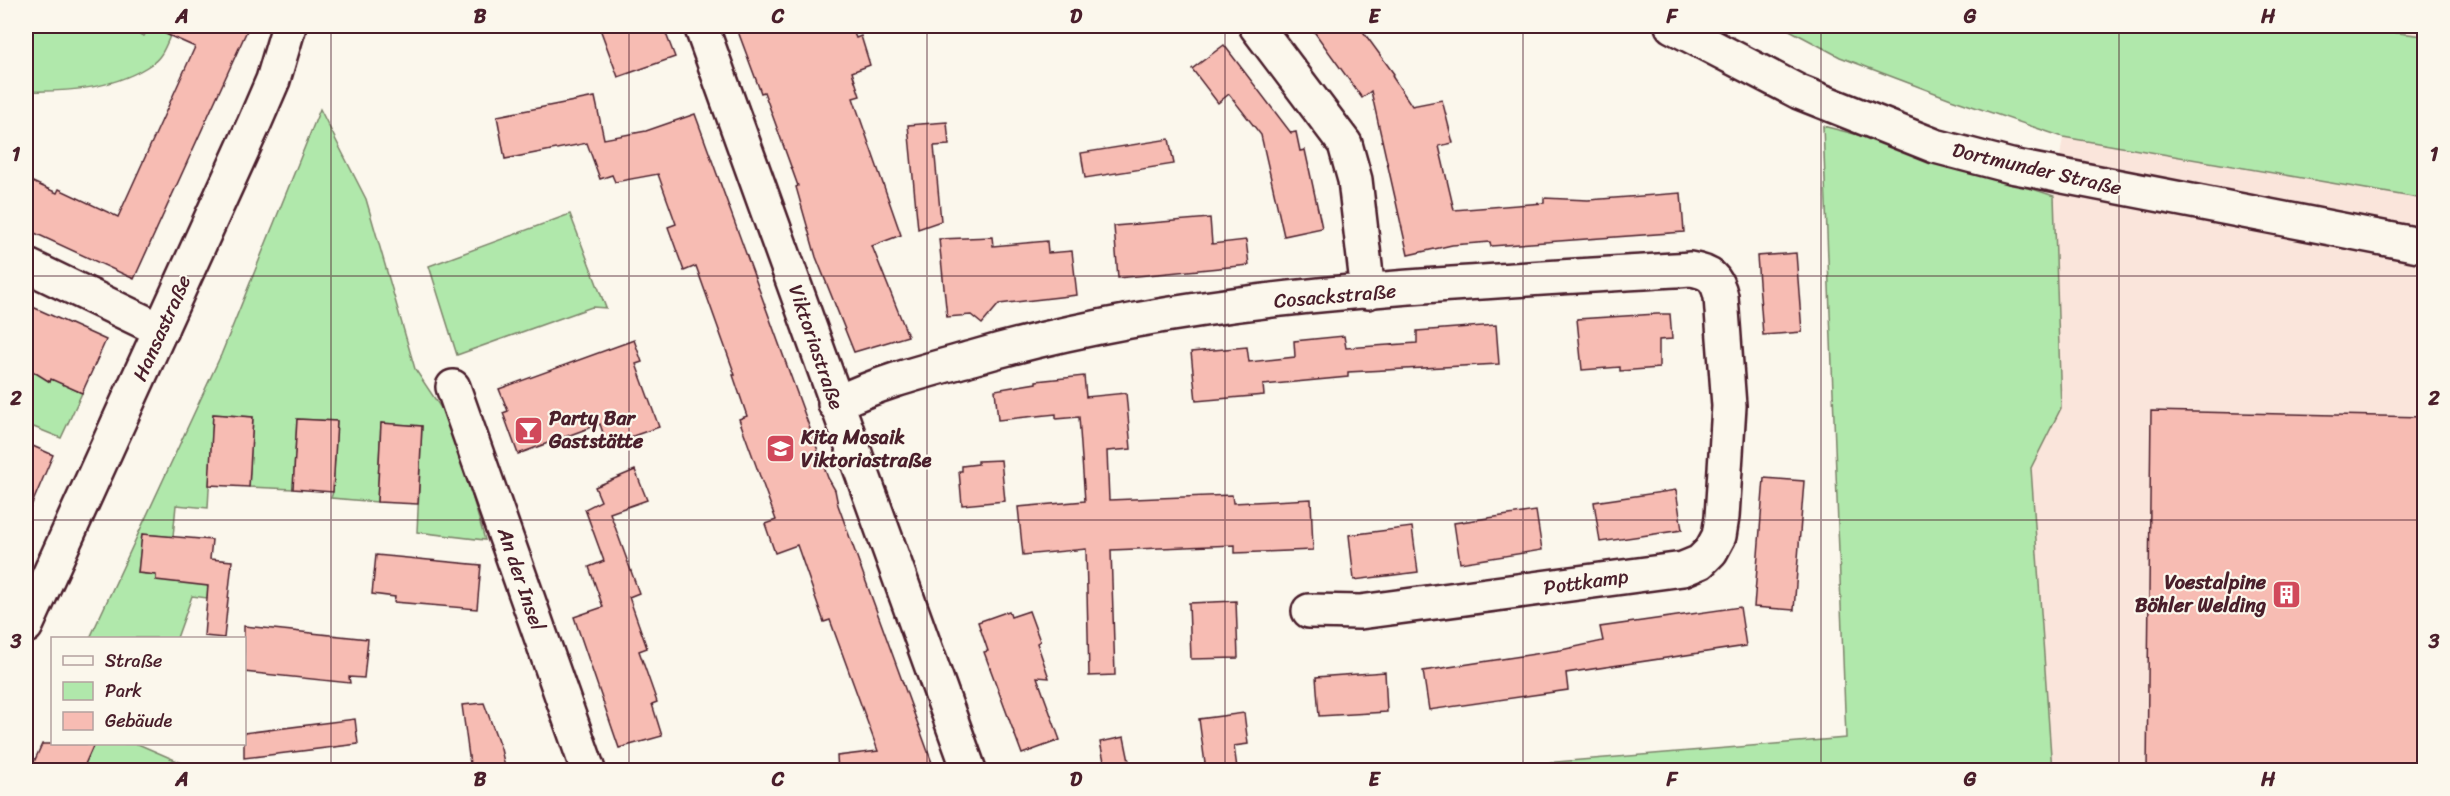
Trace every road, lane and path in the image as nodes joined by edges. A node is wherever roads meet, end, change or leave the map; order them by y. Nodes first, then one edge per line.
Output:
1 (289, 26) edge
2 (701, 26) edge
3 (1256, 26) edge
4 (1672, 26) edge
5 (2424, 246) edge
6 (26, 265) edge
7 (1368, 292) junction
8 (161, 330) junction
9 (453, 387) dead end
10 (835, 404) junction
11 (1729, 406) joint
12 (1309, 611) dead end
13 (28, 612) edge
14 (588, 771) edge
15 (969, 771) edge

1 - 8 street, Hansastraße
2 - 10 street, Viktoriastraße
3 - 7 street
4 - 5 street, Dortmunder Straße
6 - 8 street
7 - 10 street, Cosackstraße
7 - 11 street, Cosackstraße
8 - 13 street, Hansastraße
9 - 14 street, An der Insel
10 - 15 street, Viktoriastraße
11 - 12 street, Pottkamp

